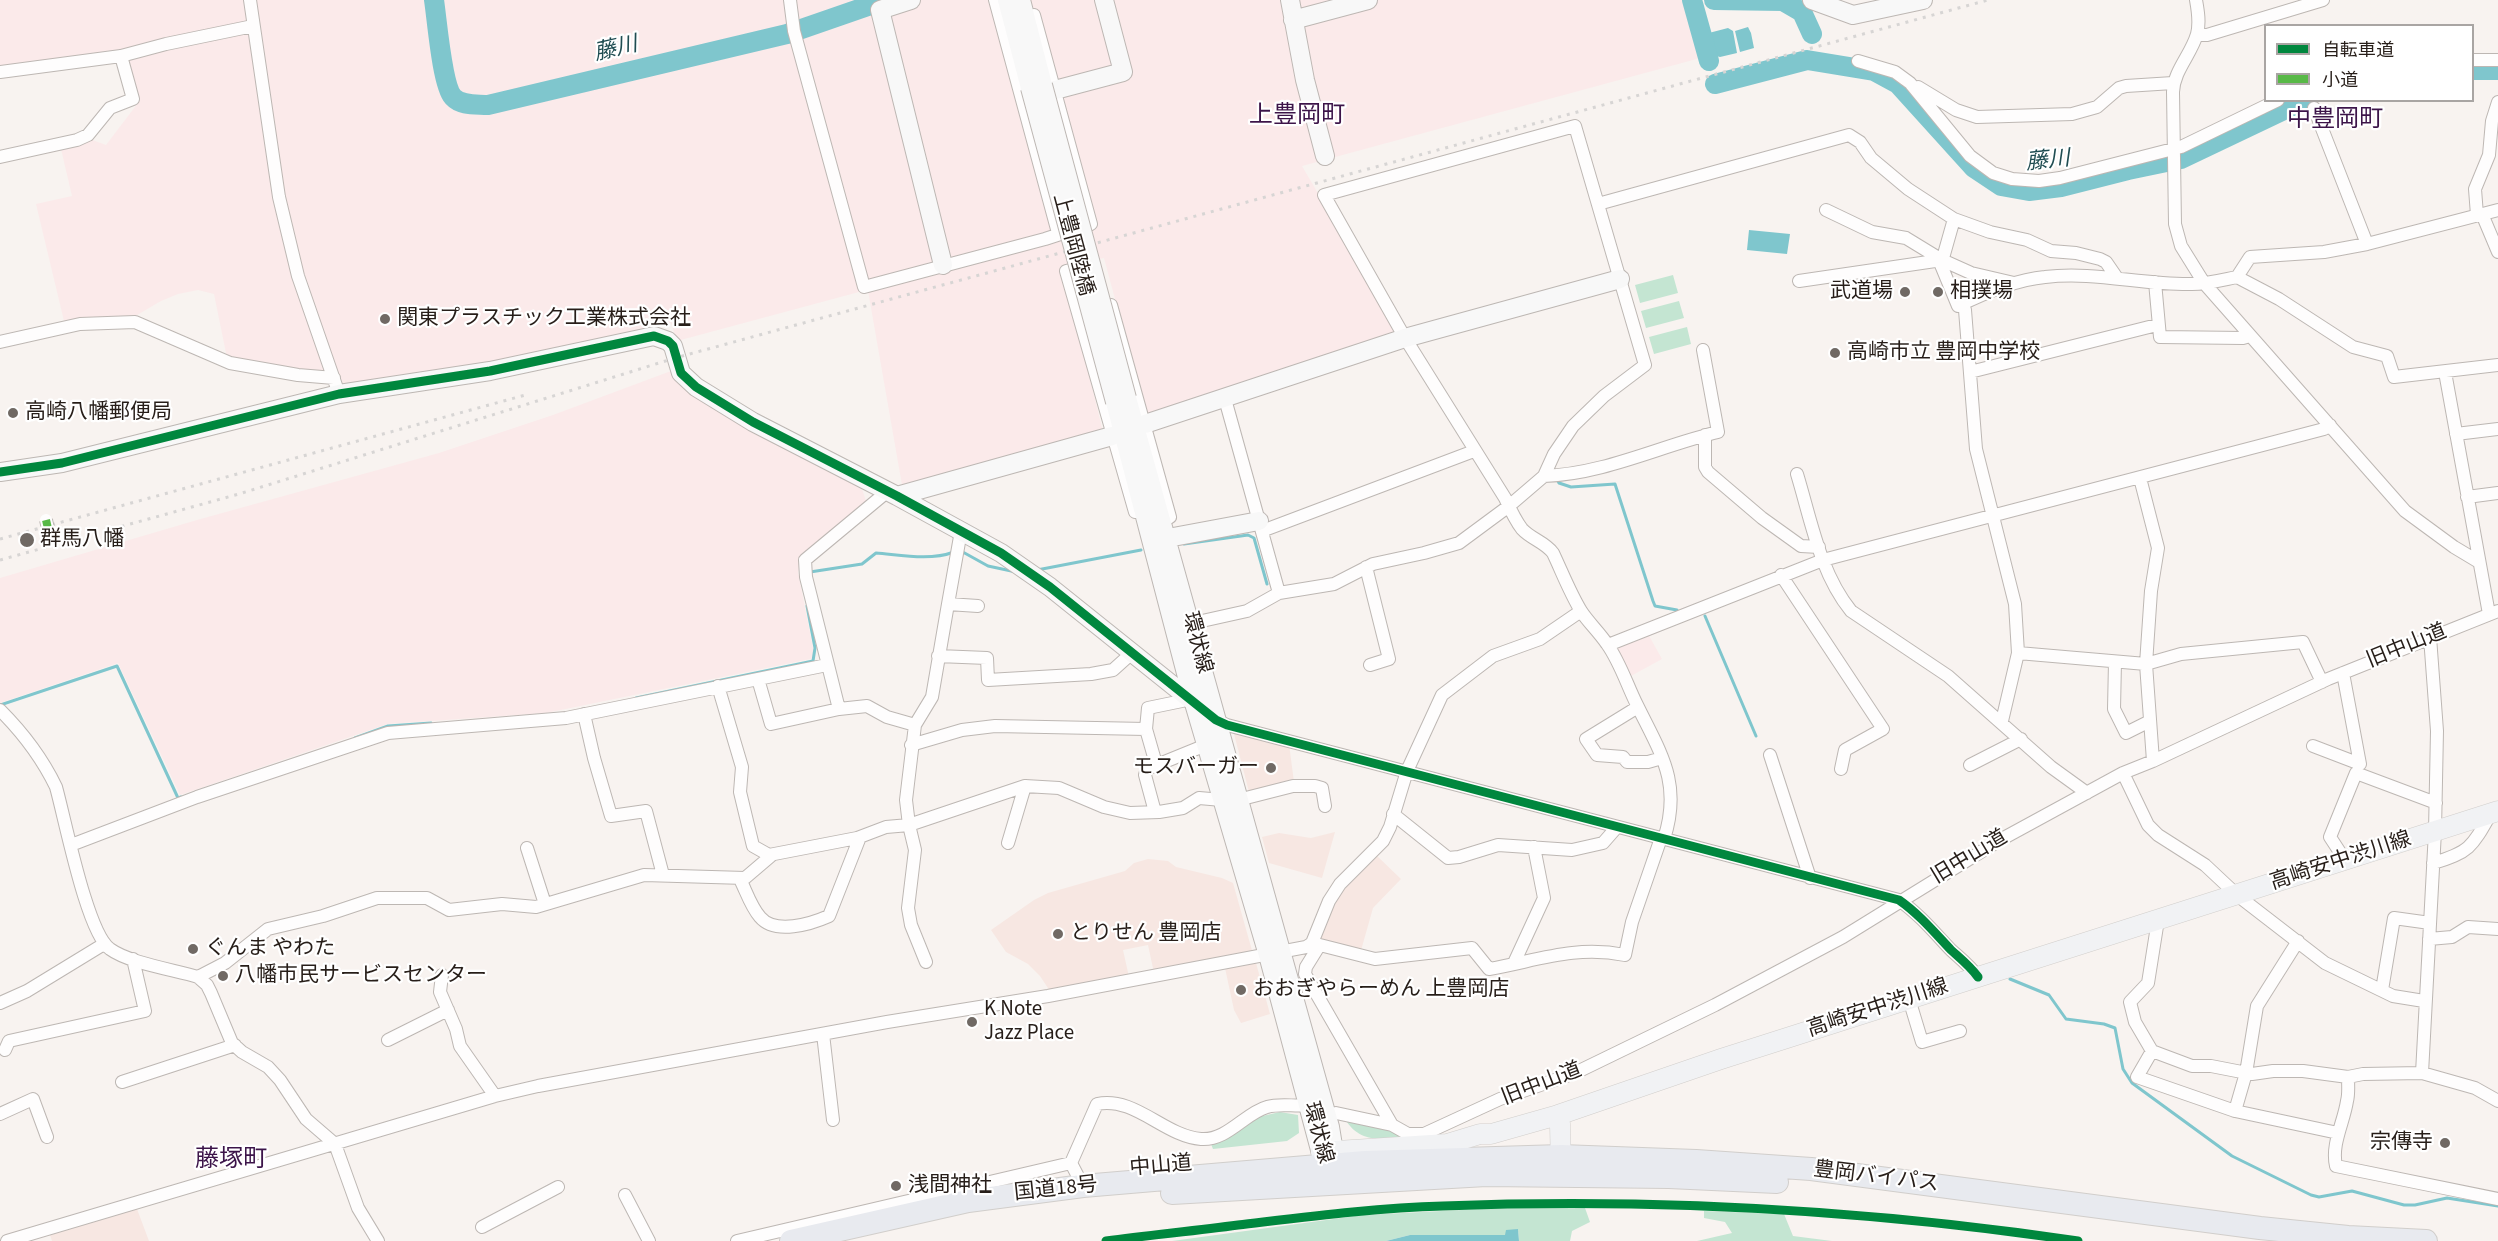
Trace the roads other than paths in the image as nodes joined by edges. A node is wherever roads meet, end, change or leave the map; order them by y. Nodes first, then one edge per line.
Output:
1 (250, 0) edge
2 (790, 0) edge
3 (910, 0) edge
4 (995, 0) edge
5 (1007, 0) edge
6 (1021, 0) edge
7 (1030, 0) edge
8 (1104, 0) edge
9 (1290, 0) edge
10 (1368, 0) edge
11 (1812, 0) edge
12 (1923, 0) edge
13 (2196, 0) edge
14 (2323, 0) edge
15 (1293, 20) junction
16 (253, 26) junction
17 (2197, 35) junction
18 (121, 56) junction
19 (2474, 60) edge
20 (2498, 60) edge
21 (1857, 61) dead end
22 (0, 72) edge
23 (1910, 82) junction
24 (2173, 83) junction
25 (1037, 88) junction
26 (2274, 102) edge
27 (2498, 102) edge
28 (2314, 108) dead end
29 (2173, 151) junction
30 (1325, 156) dead end
31 (0, 157) edge
32 (1598, 204) junction
33 (1826, 210) dead end
34 (2498, 210) edge
35 (2480, 215) junction
36 (1954, 219) junction
37 (1058, 233) junction
38 (2367, 244) junction
39 (2498, 252) edge
40 (1942, 260) junction
41 (943, 265) junction
42 (2237, 277) junction
43 (2117, 278) junction
44 (1620, 279) junction
45 (1799, 281) dead end
46 (2155, 282) junction
47 (2014, 283) junction
48 (2204, 283) junction
49 (1962, 304) junction
50 (2157, 325) junction
51 (2250, 336) junction
52 (1405, 338) junction
53 (0, 342) edge
54 (1703, 350) dead end
55 (2498, 365) edge
56 (1970, 372) junction
57 (2445, 372) junction
58 (337, 386) junction
59 (1225, 399) junction
60 (1121, 400) joint
61 (1145, 424) junction
62 (2330, 425) junction
63 (2498, 429) edge
64 (2456, 434) junction
65 (1705, 435) junction
66 (1112, 436) junction
67 (1474, 451) junction
68 (0, 472) edge
69 (1797, 474) dead end
70 (1544, 476) junction
71 (2140, 478) junction
72 (893, 493) junction
73 (2498, 493) edge
74 (2467, 497) junction
75 (1509, 506) junction
76 (1994, 516) junction
77 (46, 520) dead end
78 (1260, 526) junction
79 (961, 531) junction
80 (1158, 533) junction
81 (51, 541) dead end
82 (1819, 547) junction
83 (1823, 560) junction
84 (2479, 562) junction
85 (1366, 567) junction
86 (1781, 575) junction
87 (1279, 593) junction
88 (948, 604) junction
89 (978, 606) dead end
90 (1581, 610) junction
91 (2494, 613) edge
92 (1182, 625) junction
93 (2430, 637) junction
94 (1608, 645) junction
95 (1133, 652) junction
96 (2018, 653) junction
97 (938, 656) junction
98 (2115, 662) junction
99 (2146, 664) junction
100 (827, 665) junction
101 (1370, 665) dead end
102 (2343, 673) junction
103 (758, 679) junction
104 (2322, 682) junction
105 (718, 686) junction
106 (1188, 696) junction
107 (1638, 707) junction
108 (839, 709) junction
109 (0, 710) edge
110 (584, 714) junction
111 (1216, 720) junction
112 (2150, 721) junction
113 (2002, 722) junction
114 (915, 725) junction
115 (1146, 729) junction
116 (2021, 739) junction
117 (1206, 745) junction
118 (911, 746) junction
119 (2313, 746) dead end
120 (1770, 755) dead end
121 (1662, 758) junction
122 (2153, 761) junction
123 (1156, 764) junction
124 (1970, 765) dead end
125 (1841, 769) dead end
126 (1407, 771) junction
127 (2123, 773) junction
128 (1025, 786) junction
129 (2087, 793) junction
130 (1230, 800) junction
131 (2436, 803) junction
132 (1325, 806) dead end
133 (1155, 812) junction
134 (2494, 812) edge
135 (1393, 814) junction
136 (909, 825) junction
137 (1617, 827) junction
138 (2435, 831) junction
139 (860, 837) junction
140 (1663, 838) junction
141 (1008, 843) dead end
142 (71, 845) junction
143 (1534, 847) junction
144 (527, 849) dead end
145 (772, 855) junction
146 (2345, 860) junction
147 (2433, 863) junction
148 (663, 875) junction
149 (1810, 878) junction
150 (740, 879) junction
151 (2237, 895) junction
152 (1899, 900) junction
153 (545, 904) junction
154 (2158, 920) junction
155 (2430, 923) junction
156 (2498, 929) edge
157 (2429, 939) junction
158 (2298, 941) junction
159 (104, 944) junction
160 (1316, 944) junction
161 (1275, 954) junction
162 (133, 959) junction
163 (926, 962) dead end
164 (1514, 963) junction
165 (442, 975) dead end
166 (198, 977) junction
167 (1978, 977) junction
168 (2382, 990) junction
169 (1909, 999) junction
170 (2424, 1001) junction
171 (0, 1003) edge
172 (448, 1010) junction
173 (1960, 1031) dead end
174 (823, 1034) junction
175 (388, 1040) dead end
176 (235, 1045) junction
177 (5, 1050) dead end
178 (2152, 1051) junction
179 (2246, 1073) junction
180 (2422, 1073) junction
181 (2348, 1077) junction
182 (122, 1082) dead end
183 (495, 1096) junction
184 (2498, 1101) edge
185 (1309, 1105) junction
186 (2235, 1111) junction
187 (0, 1114) edge
188 (1472, 1114) junction
189 (1327, 1115) junction
190 (1558, 1115) junction
191 (833, 1120) dead end
192 (1392, 1125) junction
193 (2338, 1133) junction
194 (1480, 1134) junction
195 (47, 1137) dead end
196 (334, 1144) junction
197 (1330, 1163) junction
198 (1561, 1166) junction
199 (1076, 1174) junction
200 (558, 1187) dead end
201 (625, 1195) dead end
202 (2498, 1199) edge
203 (482, 1227) dead end
204 (7, 1241) edge
205 (378, 1241) edge
206 (649, 1241) edge
207 (737, 1241) edge
208 (791, 1241) edge
209 (857, 1241) edge
210 (2249, 1241) edge
211 (2426, 1241) edge

1 - 16 street
2 - 41 street
3 - 41 street
4 - 25 street
5 - 25 street
6 - 25 street
7 - 25 street
8 - 25 street
9 - 15 street
10 - 15 street
11 - 12 street
13 - 17 street
14 - 17 street
15 - 30 street
16 - 18 street
16 - 58 street
17 - 24 street
18 - 22 street
18 - 31 street
19 - 20 street
21 - 23 street
23 - 24 street
23 - 29 street
24 - 29 street
25 - 37 street
25 - 37 street
25 - 60 street, 上豊岡陸橋, bridge
26 - 29 street
27 - 35 street
28 - 38 street
29 - 48 street
32 - 36 street
32 - 44 street
32 - 52 street
33 - 40 street
34 - 35 street
35 - 38 street
35 - 39 street
36 - 40 street
36 - 43 street
37 - 41 street
38 - 42 street
40 - 45 street
40 - 47 street
40 - 49 street
42 - 48 street
42 - 57 street
43 - 46 street
43 - 47 street
44 - 52 street
44 - 70 street
46 - 48 street
46 - 50 street
47 - 49 street
48 - 51 street
49 - 56 street
50 - 51 street
50 - 56 street
51 - 62 street
52 - 59 street
52 - 67 street
53 - 58 street
54 - 65 street
55 - 57 street
56 - 76 street
57 - 64 street
58 - 68 street
58 - 72 street
59 - 61 street
59 - 78 street
60 - 80 street, 環状線
61 - 66 street
61 - 80 street
62 - 71 street
62 - 84 street
63 - 64 street
64 - 74 street
65 - 70 street
65 - 82 street
66 - 72 street
66 - 80 street
67 - 75 street
67 - 78 street
69 - 82 street
70 - 75 street
71 - 76 street
71 - 99 street
72 - 79 street
72 - 100 street
73 - 74 street
74 - 84 street
75 - 85 street
75 - 90 street
76 - 83 street
76 - 96 street
77 - 81 street, bridge
78 - 80 street
78 - 87 street
79 - 88 street
79 - 95 street
80 - 92 street, 環状線
82 - 83 street
83 - 86 street
83 - 113 street
84 - 91 street
85 - 87 street
85 - 101 street
86 - 94 street
86 - 125 street
87 - 92 street
88 - 89 street
88 - 97 street
90 - 94 street
90 - 126 street
91 - 93 street, 旧中山道
92 - 106 street, 環状線
92 - 111 street, 環状線
93 - 102 street, 旧中山道
93 - 131 street
94 - 107 street
95 - 97 street
95 - 106 street
96 - 98 street
96 - 113 street
97 - 114 street
98 - 99 street
98 - 112 street
99 - 104 street
99 - 112 street
100 - 103 street
100 - 108 street
102 - 104 street, 旧中山道
102 - 119 street
103 - 105 street
103 - 108 street
104 - 122 street, 旧中山道
105 - 110 street
105 - 145 street
106 - 111 street
106 - 115 street
106 - 117 street, 環状線
107 - 121 street
107 - 121 street
108 - 114 street
109 - 142 street
110 - 142 street
110 - 148 street
111 - 126 street
111 - 130 street, 環状線
112 - 122 street
113 - 116 street
114 - 118 street
115 - 118 street
115 - 123 street
116 - 124 street
116 - 129 street
117 - 123 street
117 - 130 street, 環状線
118 - 136 street
120 - 149 street
121 - 140 street
122 - 127 street, 旧中山道
123 - 133 street
126 - 135 street
126 - 137 street
127 - 129 street, 旧中山道
127 - 151 street
128 - 133 street
128 - 136 street
128 - 141 street
129 - 152 street, 旧中山道
130 - 132 street
130 - 133 street
130 - 161 street, 環状線
131 - 138 street
131 - 146 street
134 - 138 main road, 高崎安中渋川線
134 - 147 street
135 - 143 street
135 - 160 street
136 - 139 street
136 - 163 street
137 - 140 street
137 - 143 street
138 - 146 main road, 高崎安中渋川線
138 - 147 street
139 - 145 street
139 - 150 street
140 - 149 street
140 - 164 street
142 - 159 street
143 - 164 street
144 - 153 street
145 - 150 street
146 - 151 main road, 高崎安中渋川線
147 - 155 street
148 - 150 street
148 - 153 street
149 - 152 street
151 - 154 main road, 高崎安中渋川線
151 - 158 street
152 - 167 street
152 - 188 street, 旧中山道
153 - 166 street
154 - 167 main road, 高崎安中渋川線
154 - 178 street
155 - 157 street
155 - 168 street
156 - 157 street
157 - 170 street
158 - 168 street
158 - 179 street
159 - 162 street
159 - 171 street
160 - 161 street
160 - 164 street
160 - 192 street
161 - 174 street
161 - 185 street, 環状線
161 - 189 street, 環状線
162 - 166 street
162 - 177 street
165 - 172 street
166 - 176 street
167 - 169 main road, 高崎安中渋川線
168 - 170 street
169 - 173 street
169 - 190 main road, 高崎安中渋川線
170 - 180 street
172 - 175 street
172 - 183 street
174 - 183 street
174 - 191 street
176 - 182 street
176 - 196 street
178 - 179 street
178 - 186 street
179 - 181 street
179 - 186 street
180 - 181 street
180 - 184 street
181 - 193 street
183 - 196 street
185 - 197 street, 環状線
185 - 199 street
186 - 193 street
187 - 195 street
188 - 192 street, 旧中山道
188 - 194 street
189 - 192 street, 旧中山道
189 - 197 street, 環状線
190 - 194 main road, 高崎安中渋川線
190 - 198 main road
193 - 202 street
194 - 197 main road, 高崎安中渋川線
196 - 204 street
196 - 205 street
197 - 198 highway, 豊岡バイパス
197 - 199 highway, 中山道
197 - 209 highway, 国道18号
198 - 210 highway, 豊岡バイパス
198 - 211 highway, 豊岡バイパス
199 - 207 street
199 - 208 highway, 国道18号
200 - 203 street
201 - 206 street

